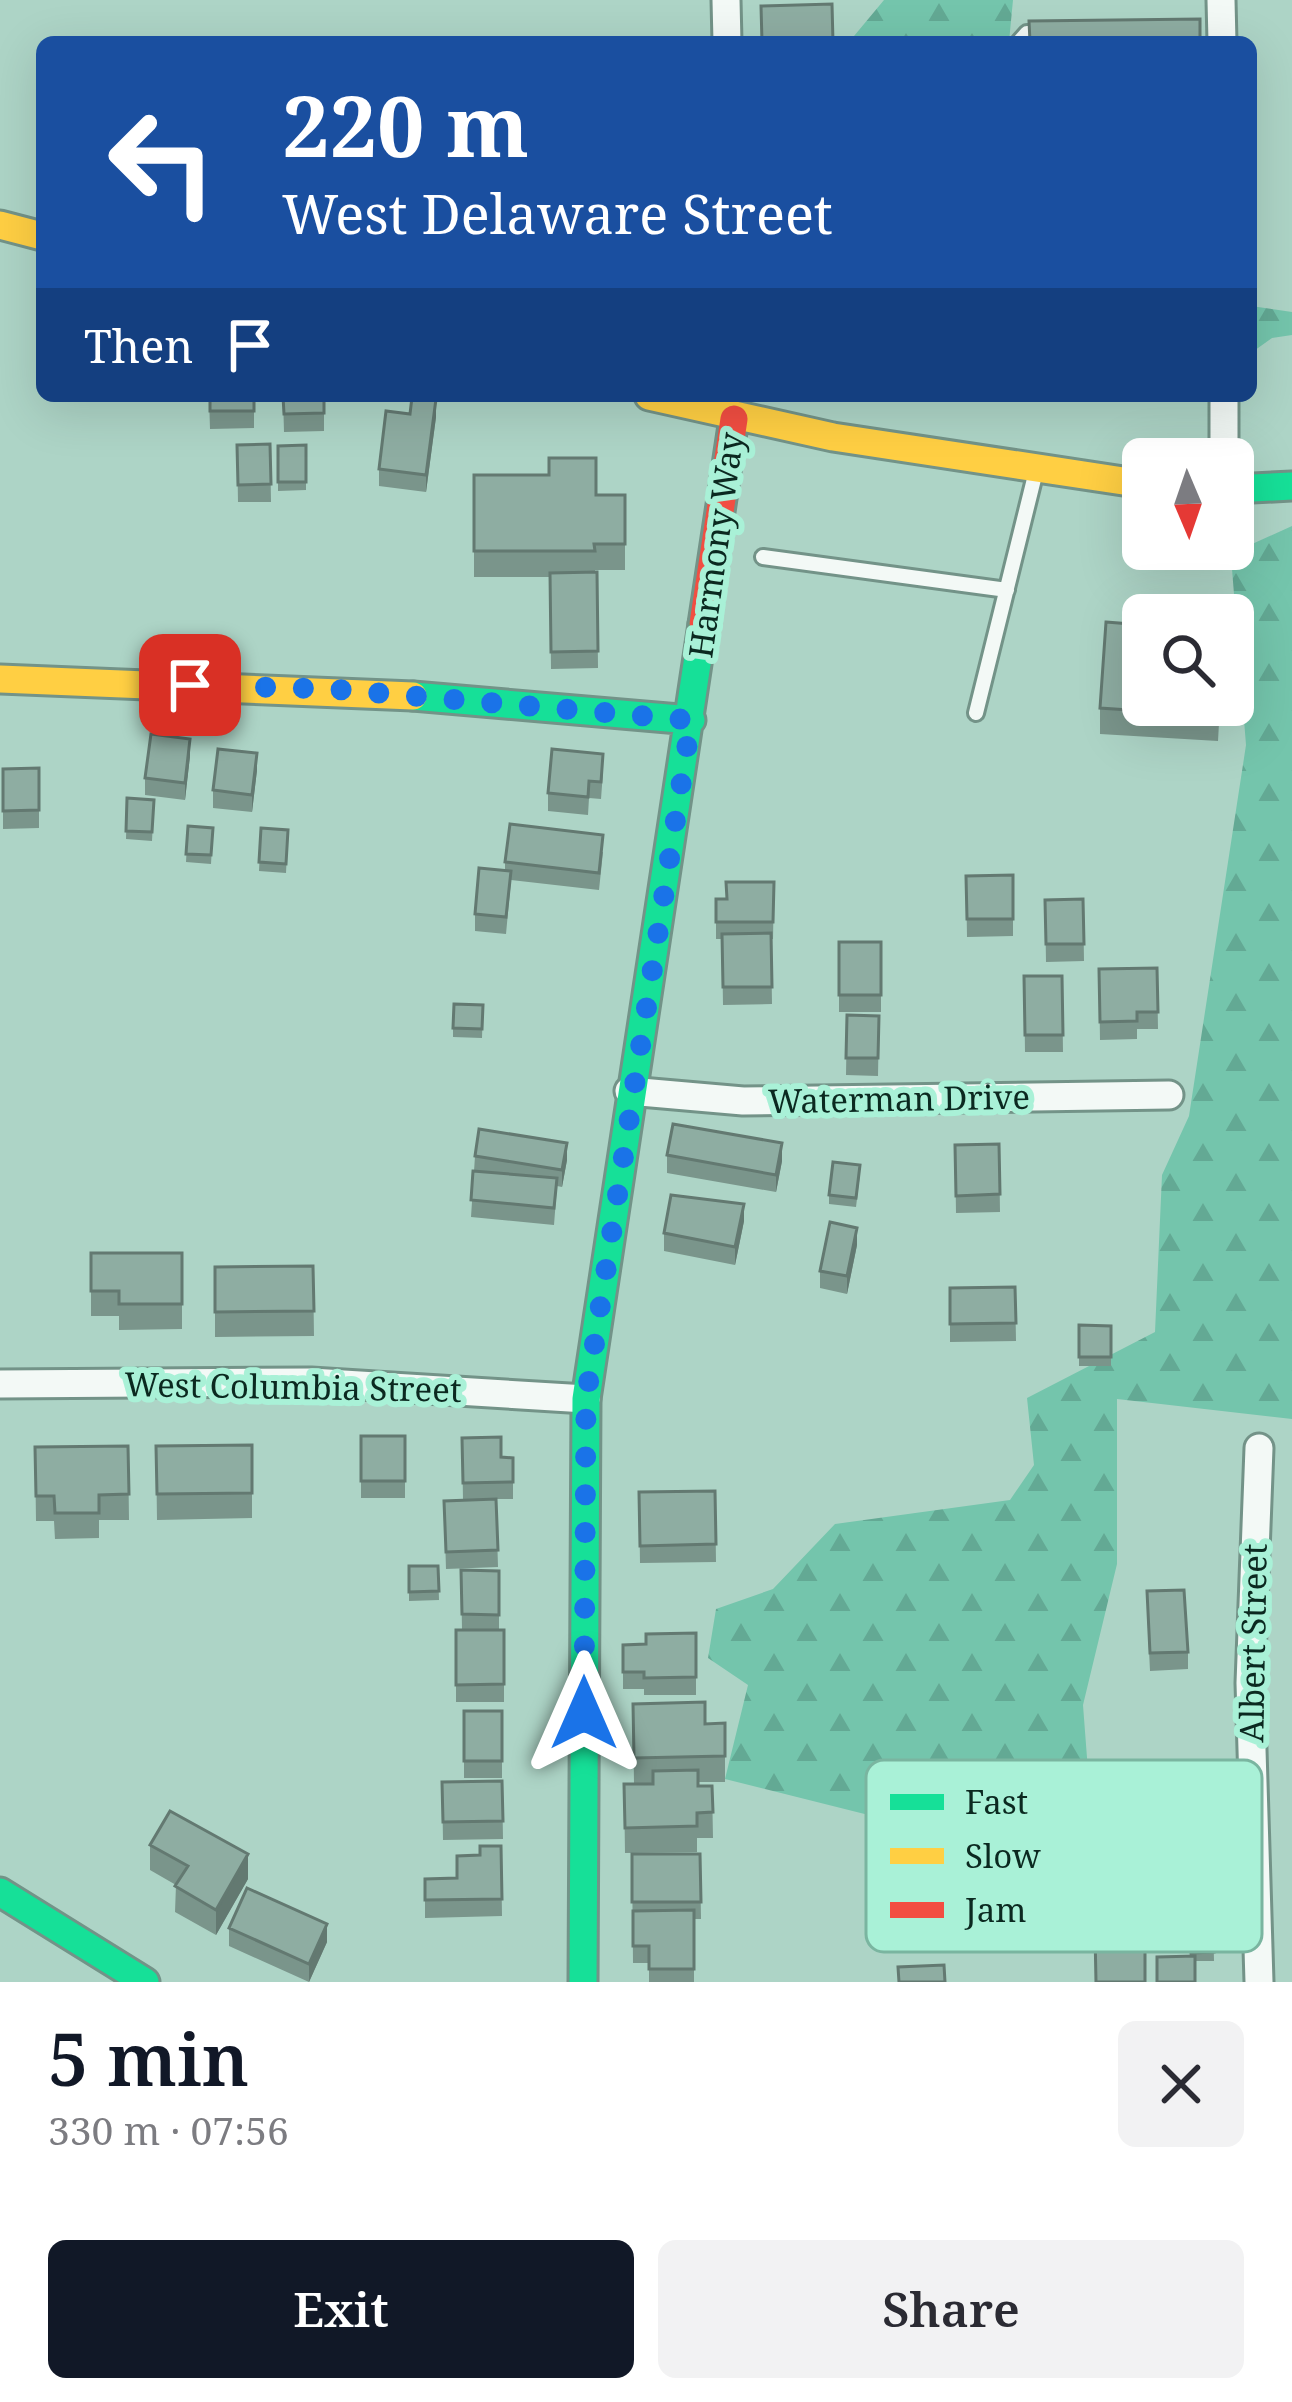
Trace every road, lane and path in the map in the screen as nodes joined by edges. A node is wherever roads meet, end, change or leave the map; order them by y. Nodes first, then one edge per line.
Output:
1 (726, 0) edge
2 (1221, 0) edge
3 (1070, 33) edge
4 (1214, 35) edge
5 (728, 36) edge
6 (1024, 36) edge
7 (0, 225) edge
8 (36, 234) edge
9 (696, 402) edge
10 (1224, 402) edge
11 (735, 407) edge
12 (1224, 438) edge
13 (1036, 470) junction
14 (1122, 481) edge
15 (1292, 486) edge
16 (1254, 488) edge
17 (763, 557) dead end
18 (1007, 590) junction
19 (0, 679) edge
20 (976, 713) dead end
21 (691, 720) junction
22 (629, 1091) junction
23 (1169, 1095) dead end
24 (0, 1384) edge
25 (586, 1399) junction
26 (1258, 1448) dead end
27 (1252, 1760) edge
28 (0, 1892) edge
29 (1258, 1952) edge
30 (145, 1982) edge
31 (583, 1982) edge
32 (1259, 1982) edge

1 - 5 street
2 - 4 street
3 - 6 lane
7 - 8 street
9 - 11 street
10 - 12 street
11 - 13 street
11 - 21 street, Harmony Way
13 - 14 street
13 - 18 lane
15 - 16 street
17 - 18 lane
18 - 20 lane
19 - 21 street
21 - 22 street, Harmony Way
22 - 23 street, Waterman Drive
22 - 25 street, Harmony Way
24 - 25 street, West Columbia Street
25 - 31 street, Harmony Way
26 - 27 street, Albert Street
28 - 30 street
29 - 32 street, Albert Street

